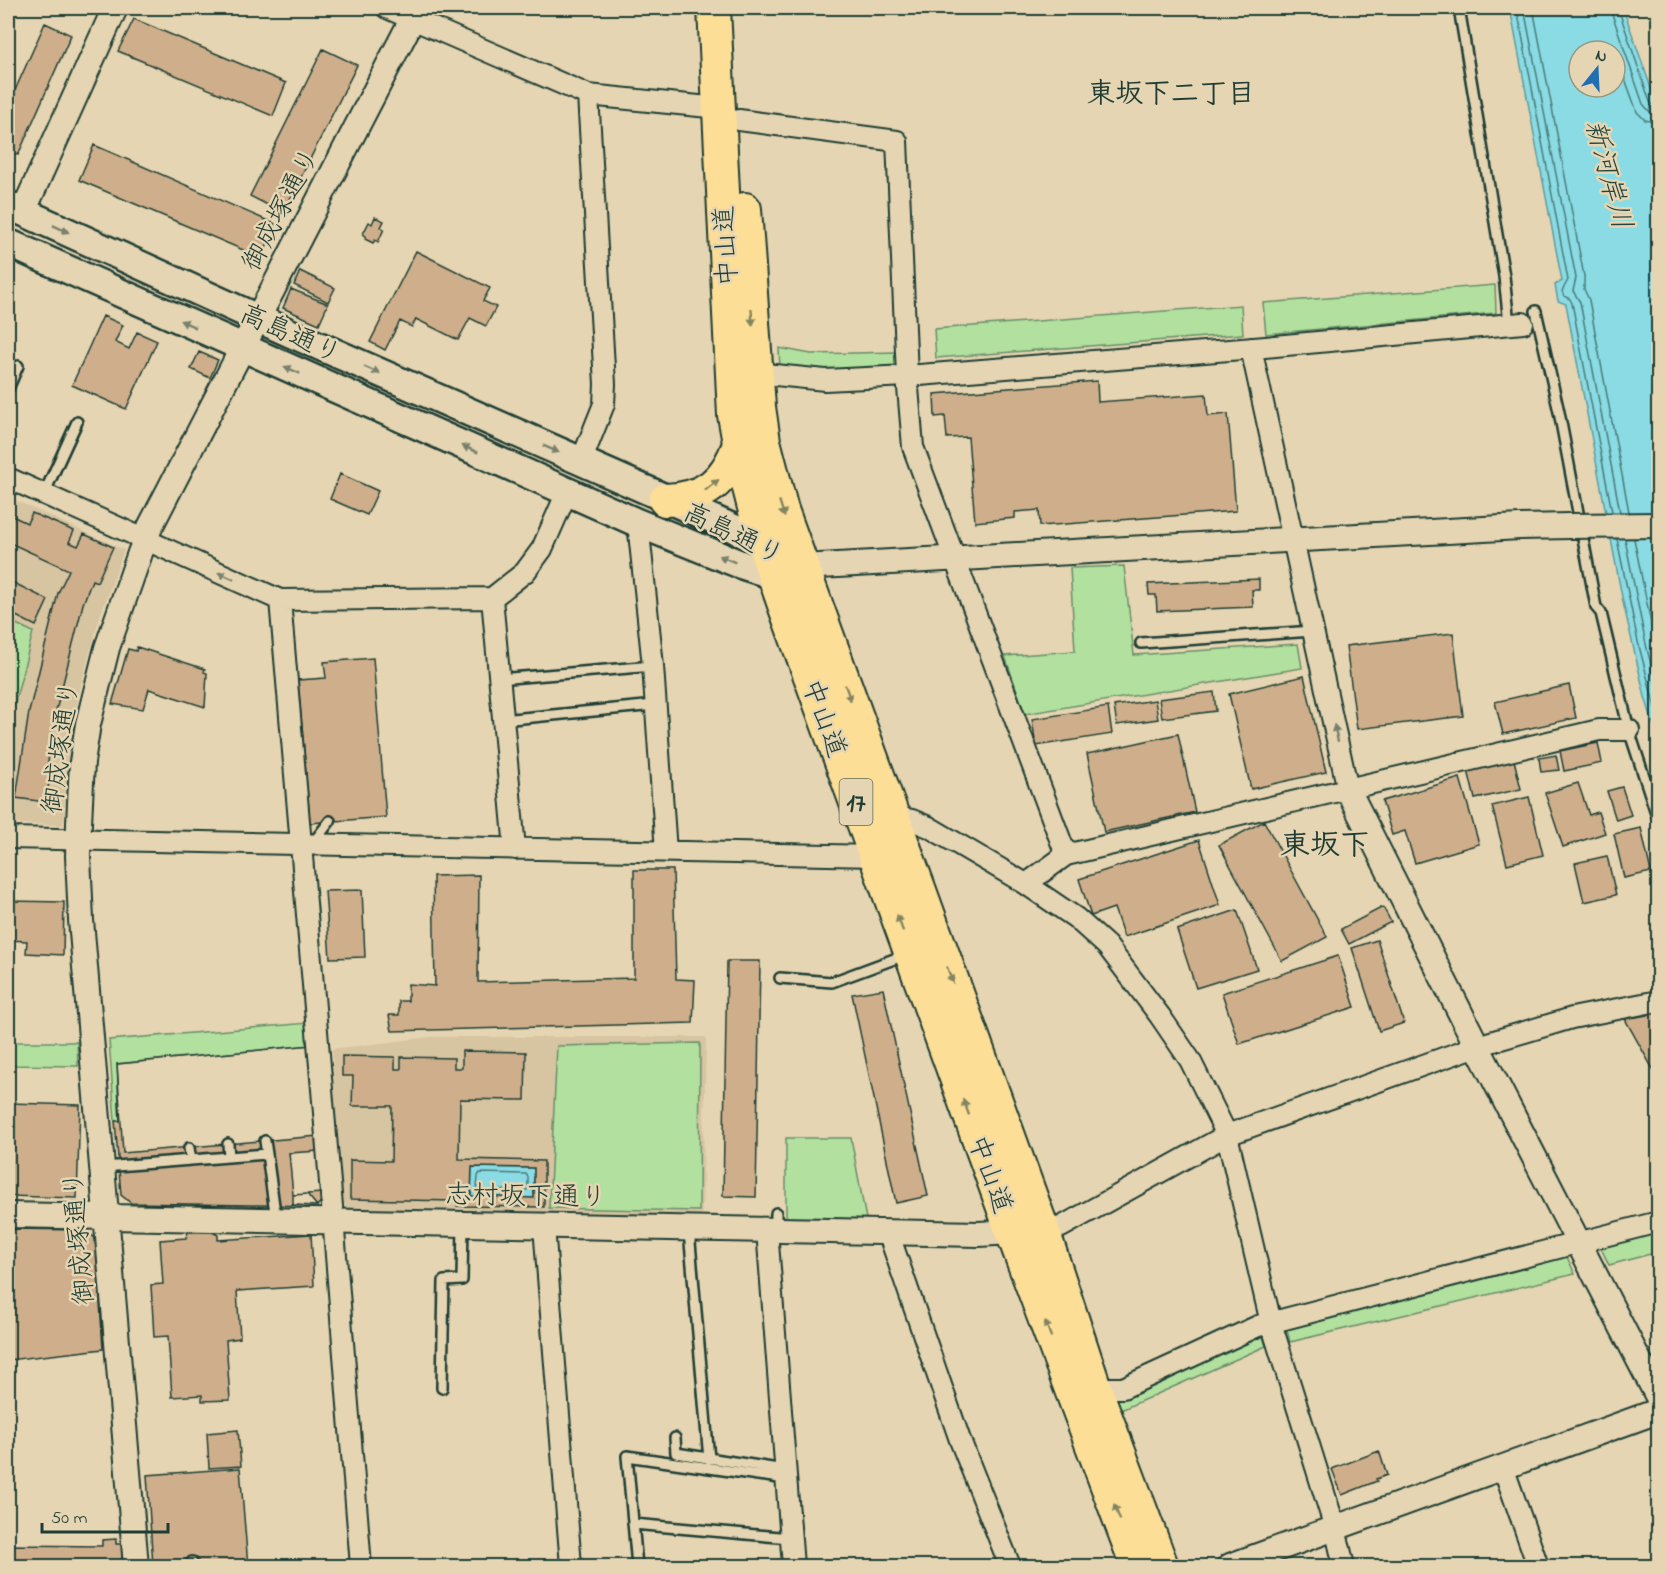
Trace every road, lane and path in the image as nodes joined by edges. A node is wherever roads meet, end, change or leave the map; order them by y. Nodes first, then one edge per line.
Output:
1 (115, 8) edge
2 (387, 8) edge
3 (714, 8) edge
4 (732, 8) edge
5 (1459, 8) edge
6 (415, 13) edge
7 (588, 95) junction
8 (729, 114) junction
9 (15, 208) edge
10 (8, 243) edge
11 (256, 318) junction
12 (1527, 320) junction
13 (241, 348) junction
14 (1251, 348) junction
15 (18, 366) dead end
16 (755, 373) junction
17 (907, 376) junction
18 (8, 388) edge
19 (77, 422) dead end
20 (739, 444) junction
21 (581, 462) junction
22 (8, 478) edge
23 (567, 492) junction
24 (44, 494) junction
25 (665, 500) junction
26 (638, 523) junction
27 (1659, 525) edge
28 (145, 539) junction
29 (1292, 539) junction
30 (763, 542) junction
31 (953, 557) junction
32 (788, 571) junction
33 (492, 598) junction
34 (280, 600) junction
35 (1313, 631) junction
36 (1141, 644) dead end
37 (653, 666) junction
38 (498, 679) junction
39 (655, 705) junction
40 (502, 720) junction
41 (1629, 730) junction
42 (1348, 790) junction
43 (893, 816) junction
44 (1659, 819) edge
45 (330, 821) dead end
46 (8, 838) edge
47 (79, 839) junction
48 (306, 844) junction
49 (515, 849) junction
50 (666, 852) junction
51 (1066, 855) junction
52 (876, 856) junction
53 (1026, 885) junction
54 (911, 953) junction
55 (780, 978) dead end
56 (1659, 1001) edge
57 (1477, 1046) junction
58 (1227, 1135) junction
59 (265, 1141) dead end
60 (228, 1144) dead end
61 (189, 1148) dead end
62 (155, 1150) dead end
63 (267, 1154) junction
64 (229, 1157) junction
65 (191, 1160) junction
66 (156, 1163) junction
67 (102, 1168) junction
68 (8, 1215) edge
69 (106, 1217) junction
70 (276, 1220) junction
71 (333, 1221) junction
72 (1659, 1222) edge
73 (464, 1224) junction
74 (773, 1224) junction
75 (544, 1226) junction
76 (689, 1228) junction
77 (1042, 1230) junction
78 (888, 1232) junction
79 (1012, 1232) junction
80 (1579, 1243) junction
81 (1271, 1323) junction
82 (442, 1388) dead end
83 (1095, 1388) junction
84 (1659, 1397) edge
85 (1659, 1410) edge
86 (675, 1438) dead end
87 (708, 1459) junction
88 (1503, 1467) junction
89 (786, 1474) junction
90 (633, 1524) junction
91 (1335, 1528) junction
92 (790, 1538) junction
93 (136, 1566) edge
94 (361, 1566) edge
95 (571, 1566) edge
96 (637, 1566) edge
97 (793, 1566) edge
98 (1010, 1566) edge
99 (1137, 1566) edge
100 (1161, 1566) edge
101 (1230, 1566) edge
102 (1344, 1566) edge
103 (1538, 1566) edge

1 - 9 street
2 - 6 street
3 - 8 highway, 中山道 / 17
4 - 8 highway, 中山道 / 17
5 - 12 lane
6 - 7 street
6 - 11 street, 御成塚通り
7 - 8 street
7 - 21 street
8 -> 16 highway, 中山道 / 17
8 - 17 street
8 - 20 highway, 中山道 / 17
9 -> 11 main road, 高島通り
13 -> 10 main road, 高島通り
11 - 13 street, 御成塚通り
11 -> 21 main road, 高島通り
12 - 14 street
12 - 41 lane
23 -> 13 main road, 高島通り
13 - 28 street, 御成塚通り
14 - 17 street
14 - 29 street
15 - 18 lane
16 - 17 street
16 -> 32 highway, 中山道 / 17
17 - 31 street
19 - 24 lane
25 -> 20 highway
20 - 30 highway, 中山道 / 17
21 - 25 main road, 高島通り
22 - 24 street
23 - 26 main road, 高島通り
23 - 33 street
24 - 28 street
25 - 30 main road, 高島通り
32 -> 26 main road, 高島通り
26 - 37 street
27 - 29 street, bridge
34 -> 28 street
28 - 47 street, 御成塚通り
29 - 31 street
29 - 35 street
30 - 32 highway, 中山道 / 17
31 - 32 street
31 - 51 street
32 -> 43 highway, 中山道 / 17
32 - 52 highway, 中山道 / 17
33 - 34 street
33 - 38 street
34 - 48 street
35 - 36 lane
42 -> 35 street
37 - 38 lane
37 - 39 street
38 - 40 street
39 - 40 lane
39 - 50 street
40 - 49 street
41 - 42 street
41 - 44 lane
42 - 51 street
42 - 57 street
43 - 53 street
43 -> 77 highway, 中山道 / 17
45 - 48 lane
46 - 47 street
47 - 48 street
47 - 67 street, 御成塚通り
48 - 49 street
48 - 71 street
49 - 50 street
50 - 52 street
51 - 53 street
54 -> 52 highway, 中山道 / 17
53 - 58 street
54 - 55 lane
79 -> 54 highway, 中山道 / 17
56 - 57 street
57 - 58 street
57 - 80 street
58 - 77 street
58 - 81 street
59 - 63 lane
60 - 64 lane
61 - 65 lane
62 - 66 lane
63 - 64 lane
63 - 70 lane
64 - 65 lane
65 - 66 lane
66 - 67 lane
67 - 69 street, 御成塚通り
68 - 69 street, 志村坂下通り
69 - 70 street, 志村坂下通り
69 - 93 street, 御成塚通り
70 - 71 street, 志村坂下通り
71 - 73 street, 志村坂下通り
71 - 94 street
72 - 80 street
73 - 75 street, 志村坂下通り
73 - 82 lane
74 - 76 street, 志村坂下通り
74 - 78 street, 志村坂下通り
74 - 89 street
75 - 76 street, 志村坂下通り
75 - 95 street
76 - 87 lane
77 - 79 street, 志村坂下通り
77 - 83 highway, 中山道 / 17
78 - 79 street, 志村坂下通り
78 - 98 street
99 -> 79 highway, 中山道 / 17
80 - 81 street
80 - 84 street
81 - 83 street
81 - 91 street
83 - 100 highway, 中山道 / 17
85 - 88 street
86 - 87 lane
87 - 89 lane
88 - 91 street
88 - 103 street
89 - 90 lane
89 - 92 street
90 - 92 lane
90 - 96 lane
91 - 101 street
91 - 102 street
92 - 97 street

